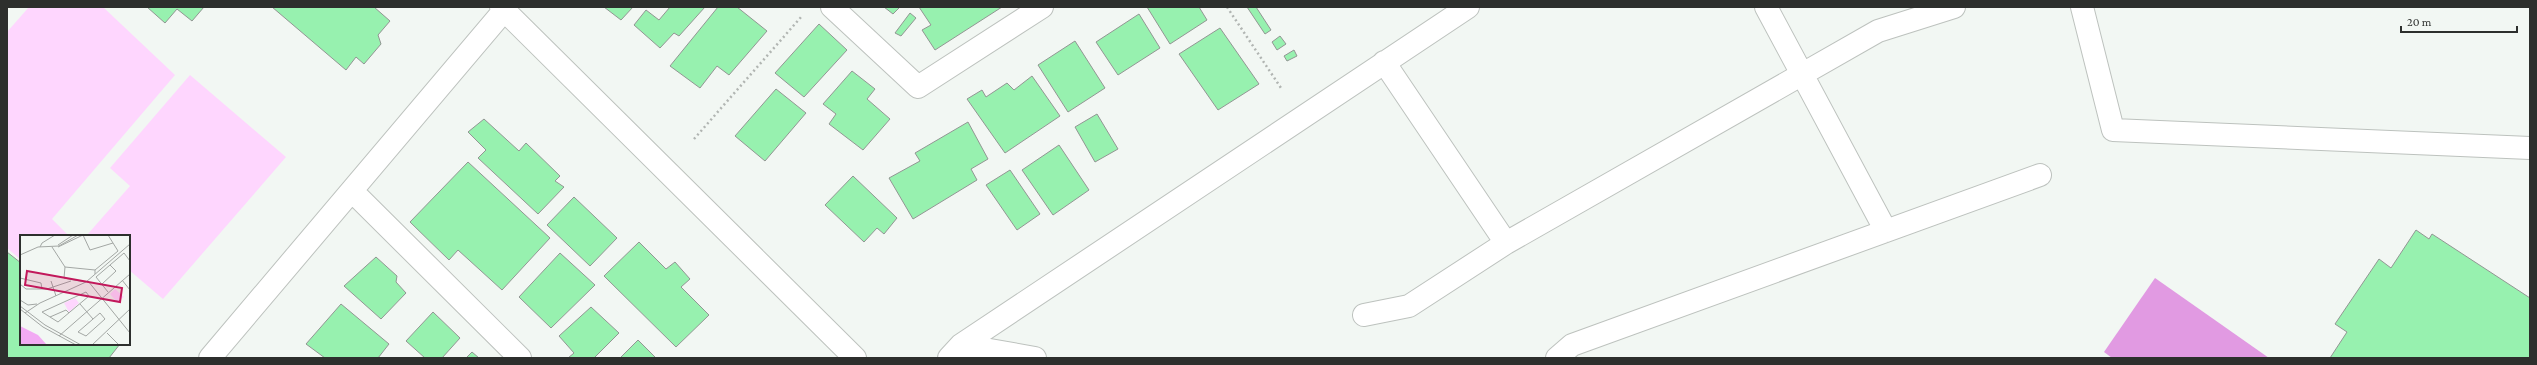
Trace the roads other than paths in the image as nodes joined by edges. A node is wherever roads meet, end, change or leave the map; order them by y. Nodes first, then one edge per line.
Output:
1 (832, 7) edge
2 (1042, 7) edge
3 (1468, 7) edge
4 (1766, 7) edge
5 (1954, 7) edge
6 (2082, 7) edge
7 (504, 8) edge
8 (1384, 62) junction
9 (1803, 74) junction
10 (2530, 148) edge
11 (2040, 176) dead end
12 (352, 191) junction
13 (1886, 231) junction
14 (1506, 243) junction
15 (1364, 315) dead end
16 (955, 351) edge
17 (210, 358) edge
18 (520, 358) edge
19 (855, 358) edge
20 (1035, 358) edge
21 (1557, 358) edge

1 - 2 street
3 - 8 street
4 - 9 street
5 - 9 street
6 - 10 street
7 - 12 street
7 - 19 street
8 - 14 street
8 - 16 street
9 - 13 street
9 - 14 street
11 - 13 street
12 - 17 street
12 - 18 street
13 - 21 street
14 - 15 street
16 - 20 street

